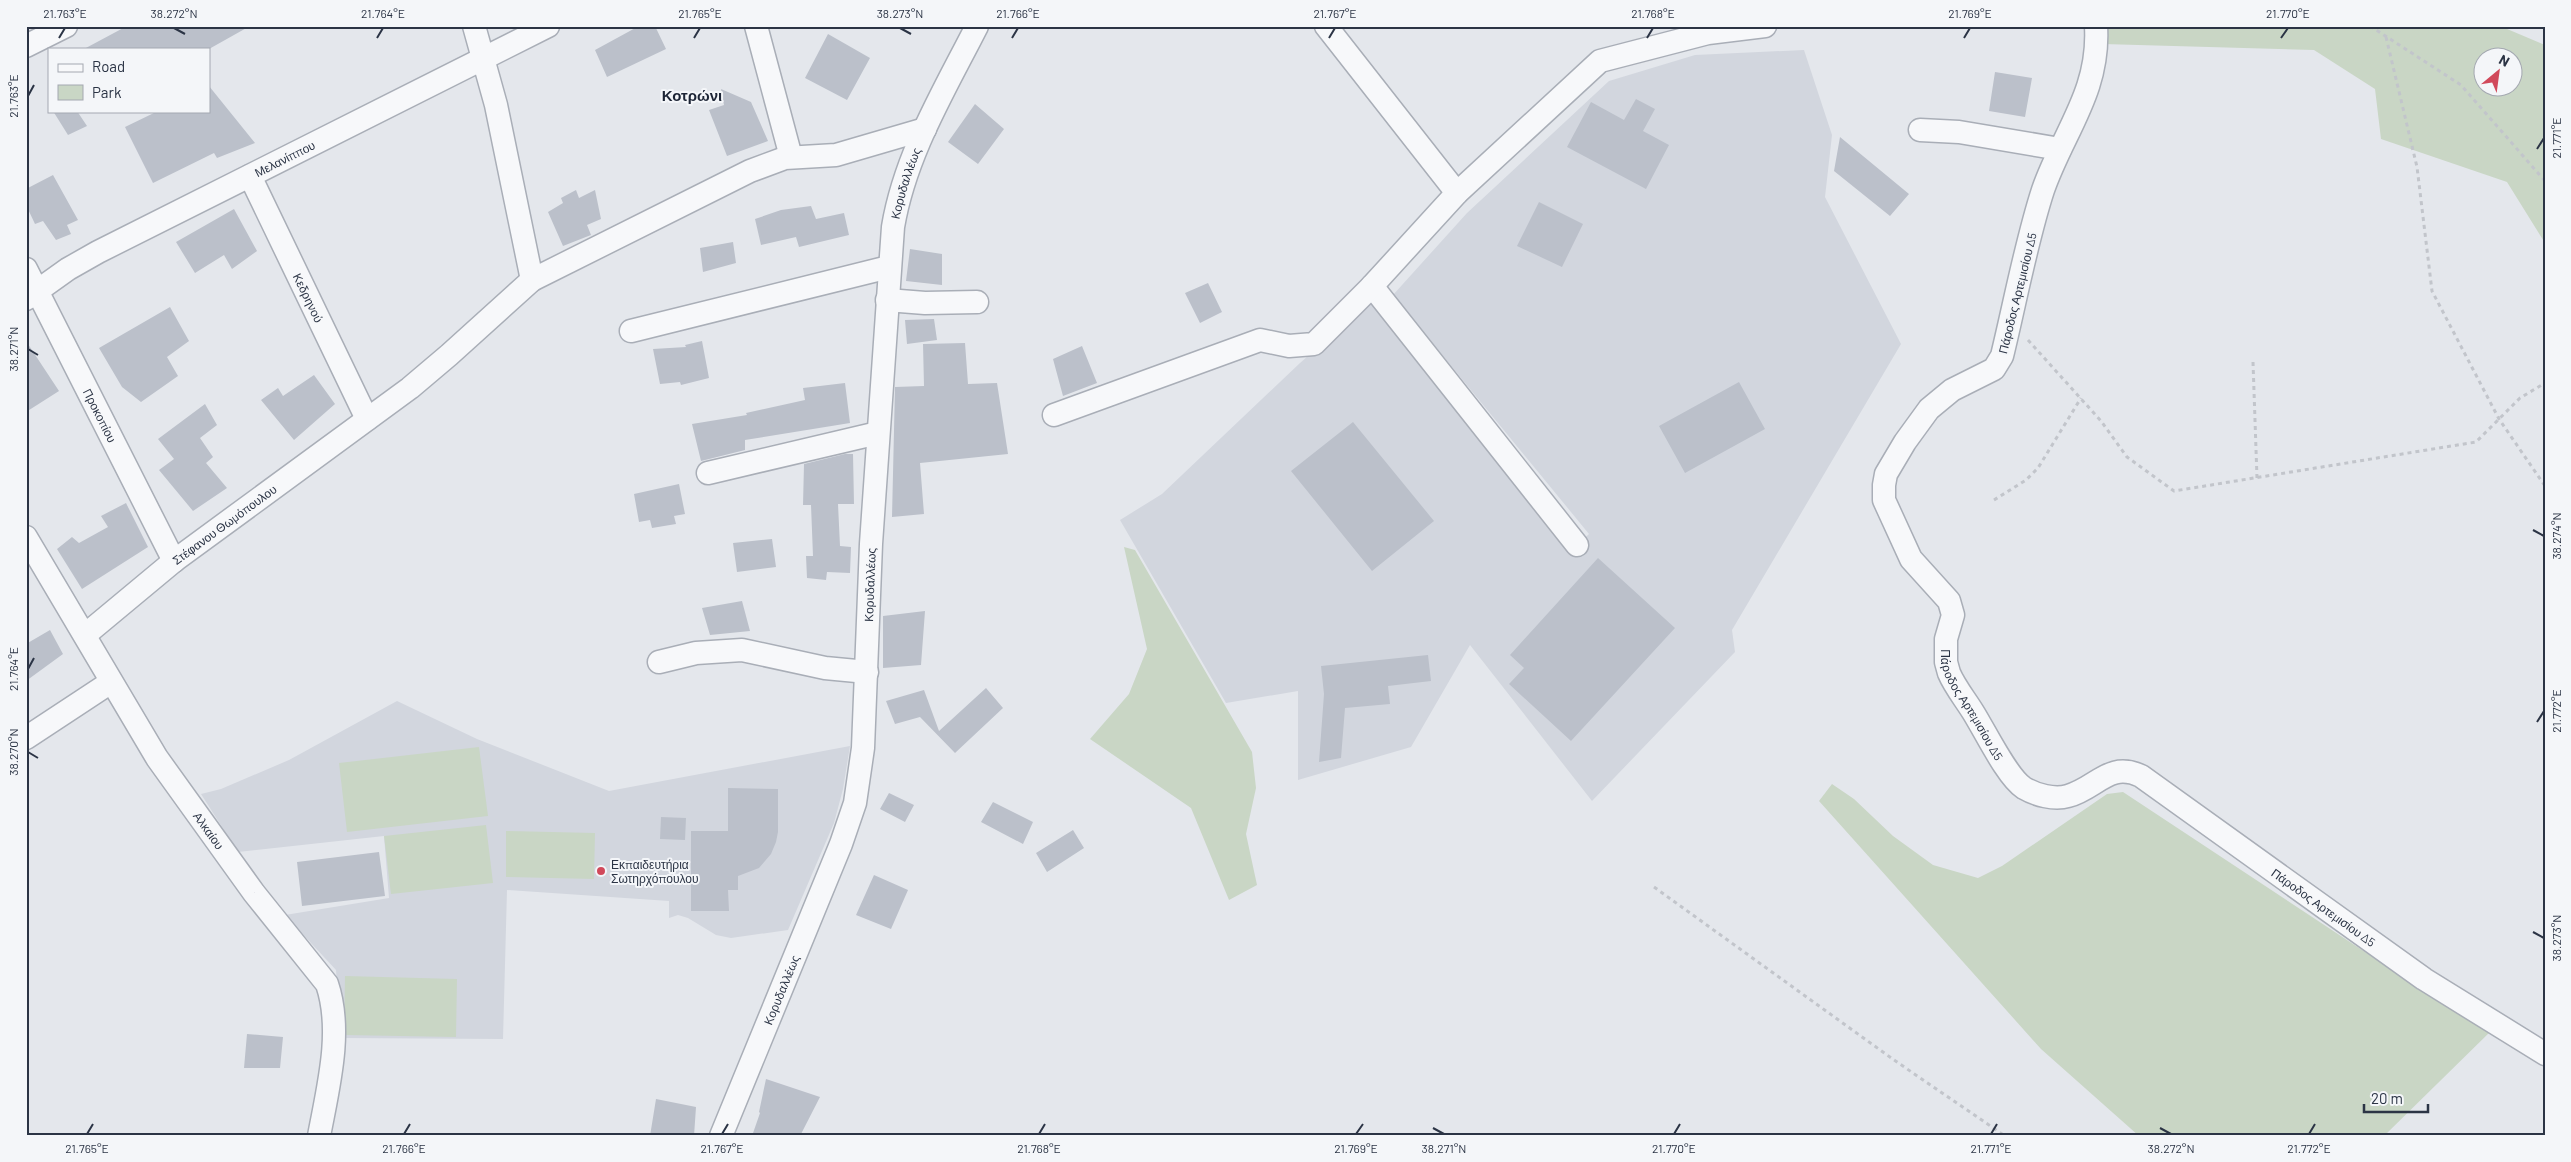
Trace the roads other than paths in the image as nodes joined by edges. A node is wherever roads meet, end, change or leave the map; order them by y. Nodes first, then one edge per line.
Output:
1 (66, 26) edge
2 (474, 26) edge
3 (548, 26) edge
4 (756, 26) edge
5 (977, 26) edge
6 (1326, 26) edge
7 (1765, 26) edge
8 (2096, 26) edge
9 (26, 46) edge
10 (482, 57) junction
11 (925, 129) junction
12 (1920, 130) dead end
13 (2060, 148) junction
14 (791, 157) junction
15 (250, 176) junction
16 (1457, 193) junction
17 (889, 267) junction
18 (26, 269) edge
19 (532, 280) junction
20 (1372, 286) junction
21 (31, 295) edge
22 (887, 300) junction
23 (977, 302) dead end
24 (631, 331) dead end
25 (1054, 415) dead end
26 (367, 420) junction
27 (878, 433) junction
28 (708, 473) dead end
29 (26, 537) edge
30 (1577, 545) dead end
31 (174, 561) junction
32 (85, 635) junction
33 (659, 662) dead end
34 (867, 672) junction
35 (111, 682) junction
36 (26, 738) edge
37 (2545, 1054) edge
38 (318, 1136) edge
39 (721, 1136) edge

1 - 9 street
2 - 10 street
3 - 10 street, Μελανίππου
4 - 14 street
5 - 11 street, Κορυδαλλέως
6 - 16 street
7 - 16 street
8 - 13 street, Πάροδος Αρτεμισίου Δ5
10 - 15 street, Μελανίππου
10 - 19 street
11 - 14 street, Στέφανου Θωμόπουλου
11 - 17 street, Κορυδαλλέως
12 - 13 street
13 - 37 street, Πάροδος Αρτεμισίου Δ5
14 - 19 street, Στέφανου Θωμόπουλου
15 - 21 street, Μελανίππου
15 - 26 street, Κεδρηνού
16 - 20 street
17 - 22 street, Κορυδαλλέως
17 - 24 street
18 - 21 street, Προκοπίου
19 - 26 street, Στέφανου Θωμόπουλου
20 - 25 street
20 - 30 street
21 - 31 street, Προκοπίου
22 - 23 street
22 - 27 street, Κορυδαλλέως
26 - 31 street, Στέφανου Θωμόπουλου
27 - 28 street
27 - 34 street, Κορυδαλλέως
29 - 32 street, Αλκαίου
31 - 32 street, Στέφανου Θωμόπουλου
32 - 35 street, Αλκαίου
33 - 34 street
34 - 39 street, Κορυδαλλέως
35 - 36 street
35 - 38 street, Αλκαίου

